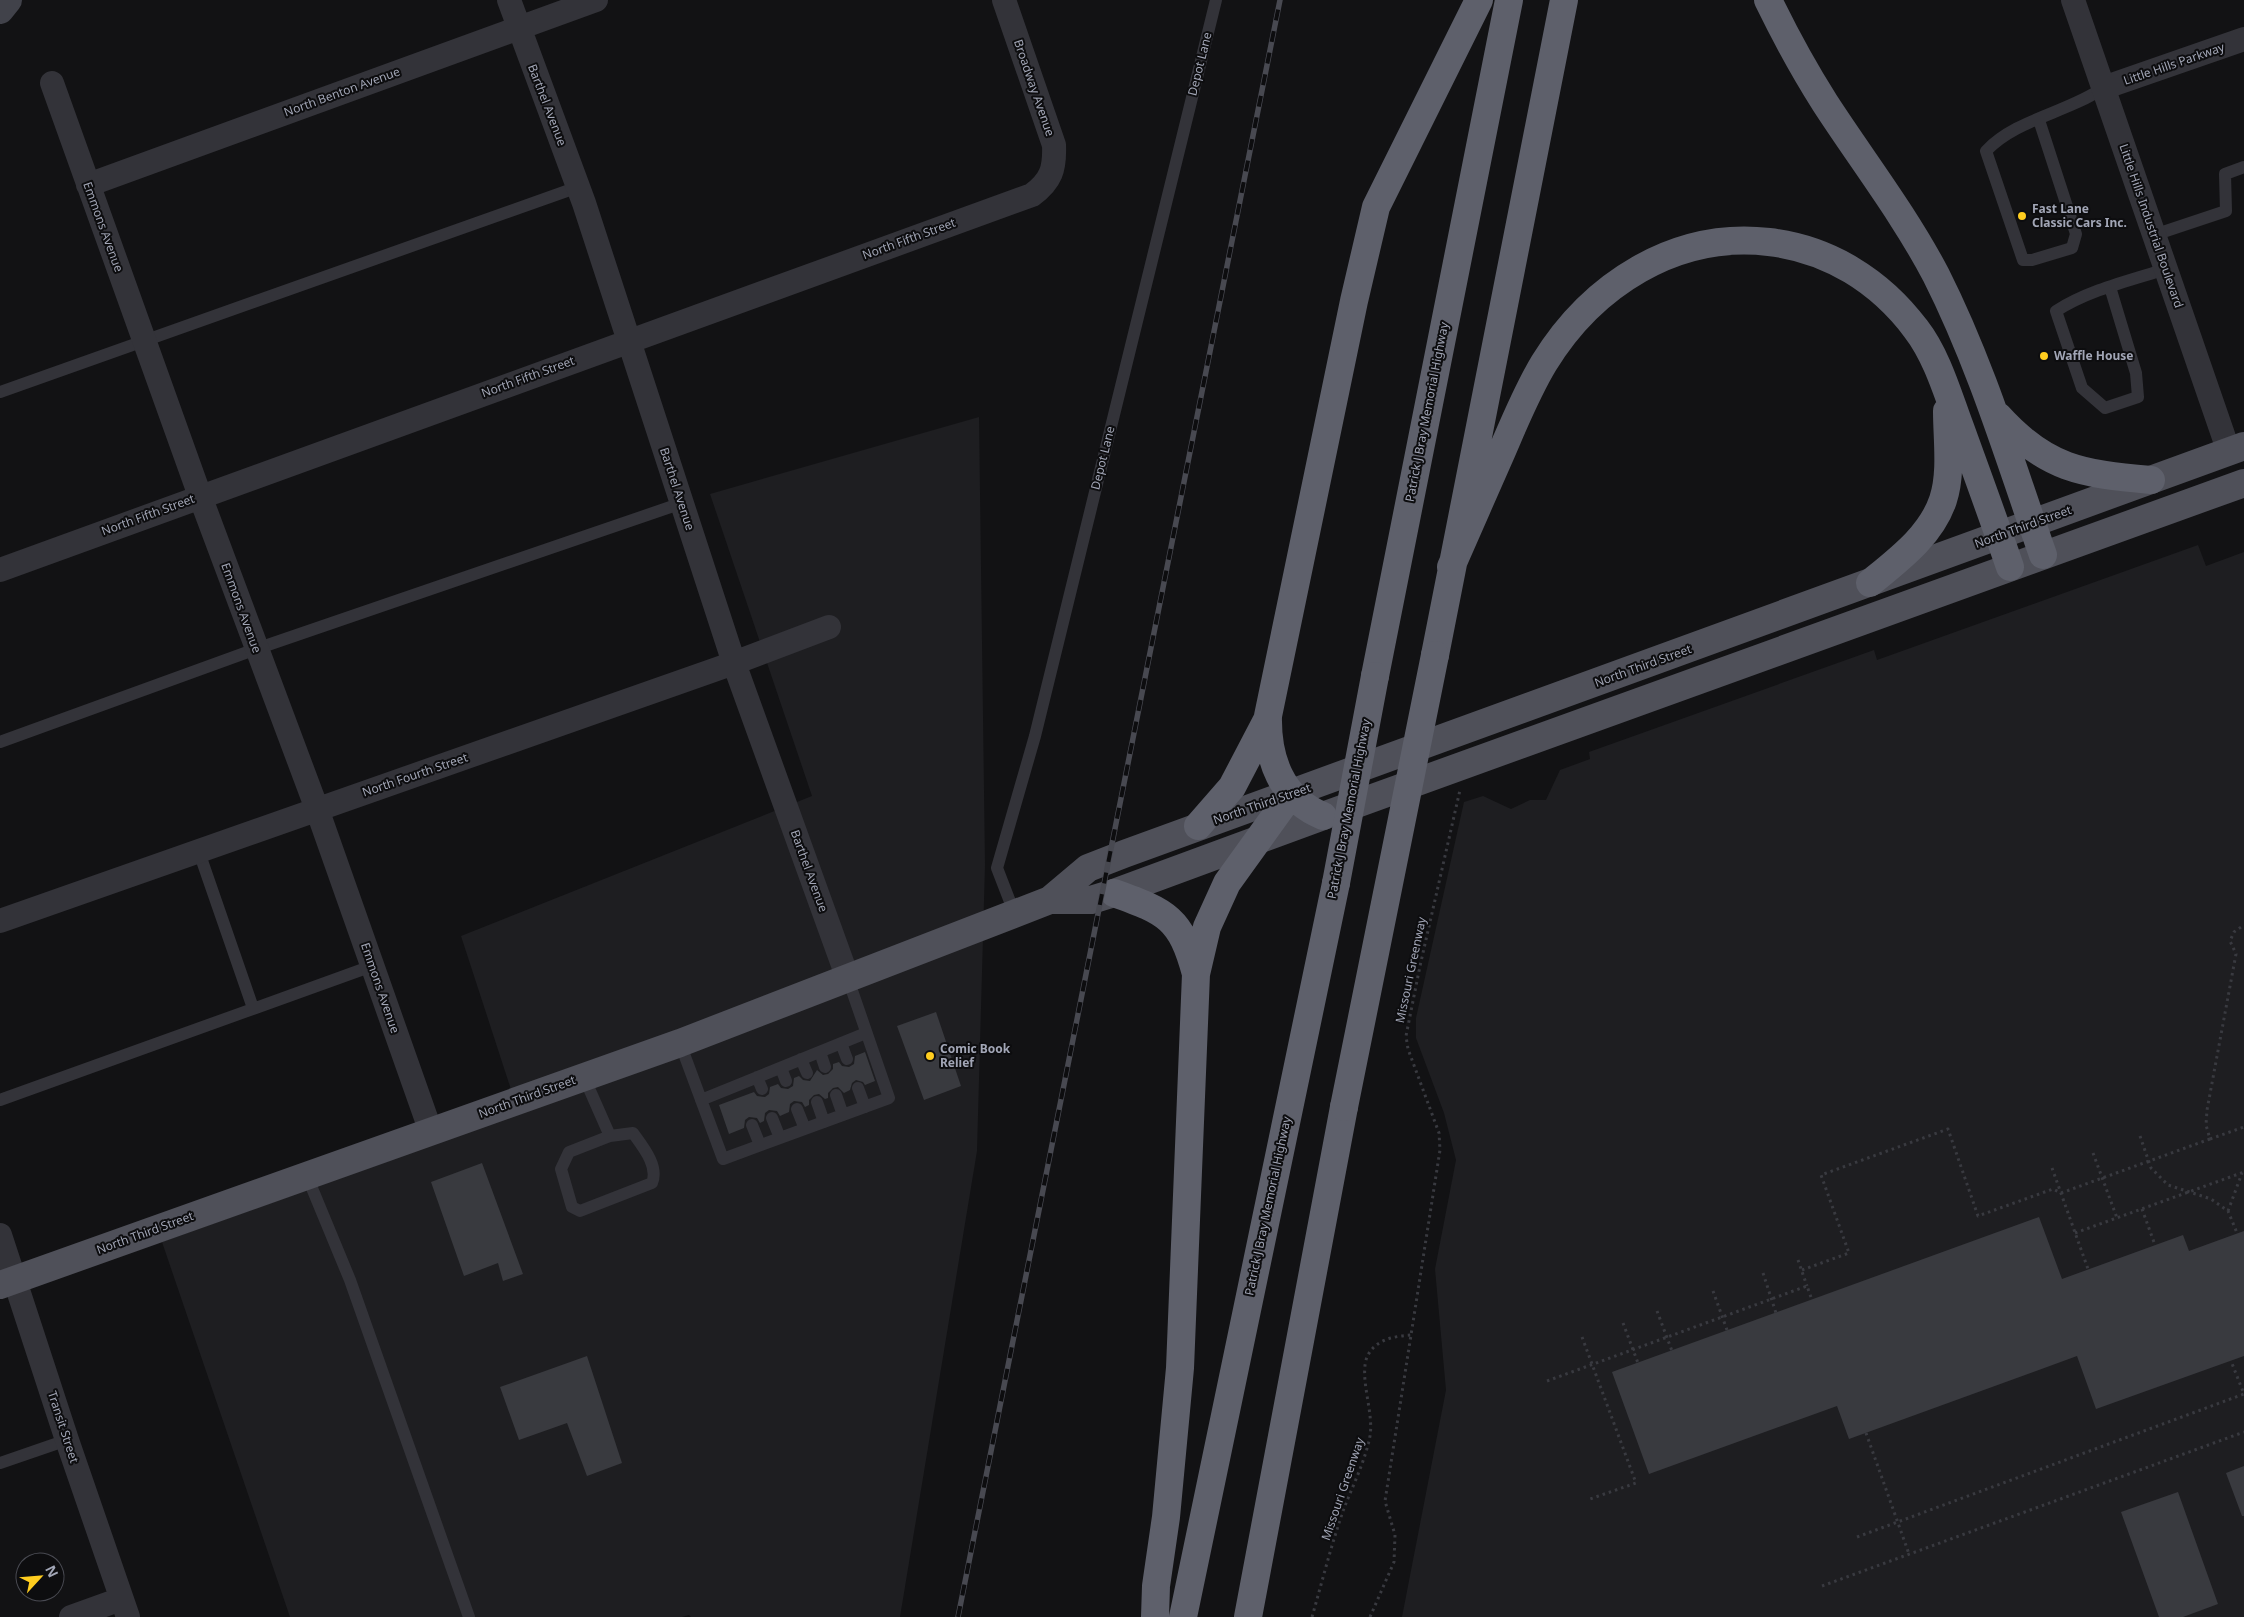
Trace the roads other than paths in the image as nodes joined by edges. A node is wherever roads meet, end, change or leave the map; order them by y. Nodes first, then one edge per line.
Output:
1 (8, 0) edge
2 (509, 0) edge
3 (596, 0) edge
4 (1004, 0) edge
5 (1216, 0) edge
6 (1479, 0) edge
7 (1509, 0) edge
8 (1564, 0) edge
9 (1768, 0) edge
10 (2073, 0) edge
11 (0, 10) edge
12 (518, 28) junction
13 (2244, 41) edge
14 (52, 83) dead end
15 (2104, 88) junction
16 (2040, 120) junction
17 (2244, 167) edge
18 (1051, 176) joint
19 (88, 185) junction
20 (578, 186) junction
21 (2154, 235) junction
22 (2166, 269) junction
23 (2110, 287) junction
24 (629, 340) junction
25 (144, 342) junction
26 (0, 392) edge
27 (1947, 392) junction
28 (1992, 410) junction
29 (2237, 449) edge
30 (2151, 480) junction
31 (2244, 483) edge
32 (200, 496) junction
33 (682, 503) junction
34 (2032, 524) junction
35 (1999, 536) junction
36 (2043, 555) junction
37 (1451, 566) junction
38 (2010, 567) junction
39 (0, 570) edge
40 (1870, 583) junction
41 (829, 627) dead end
42 (256, 649) junction
43 (734, 663) junction
44 (1268, 716) junction
45 (0, 742) edge
46 (1291, 794) junction
47 (317, 809) junction
48 (1323, 816) junction
49 (1198, 826) junction
50 (1256, 840) junction
51 (199, 852) junction
52 (1114, 894) junction
53 (1050, 900) junction
54 (1014, 912) junction
55 (0, 921) edge
56 (372, 966) junction
57 (1196, 974) junction
58 (848, 976) junction
59 (253, 1008) junction
60 (866, 1033) junction
61 (680, 1043) junction
62 (842, 1043) junction
63 (820, 1052) junction
64 (802, 1059) junction
65 (847, 1059) dead end
66 (825, 1067) dead end
67 (781, 1068) junction
68 (807, 1073) dead end
69 (584, 1077) junction
70 (757, 1077) junction
71 (786, 1081) dead end
72 (858, 1088) dead end
73 (762, 1089) dead end
74 (836, 1096) dead end
75 (0, 1100) edge
76 (701, 1100) junction
77 (817, 1102) dead end
78 (865, 1107) junction
79 (797, 1109) dead end
80 (843, 1115) junction
81 (772, 1118) dead end
82 (824, 1122) junction
83 (752, 1125) dead end
84 (805, 1129) junction
85 (431, 1132) junction
86 (610, 1136) junction
87 (780, 1138) junction
88 (760, 1145) junction
89 (307, 1176) junction
90 (0, 1235) edge
91 (7, 1282) edge
92 (67, 1440) junction
93 (0, 1463) edge
94 (125, 1608) edge
95 (71, 1617) edge
96 (469, 1617) edge
97 (1155, 1617) edge
98 (1183, 1617) edge
99 (1248, 1617) edge

1 - 11 main road
2 - 12 street, Barthel Avenue
3 - 12 street, North Benton Avenue
4 - 18 street, Broadway Avenue
5 - 54 lane, Depot Lane
6 - 44 highway
7 - 98 highway, Patrick J Bray Memorial Highway, bridge
8 - 37 highway
9 - 28 highway
10 - 15 street, Little Hills Industrial Boulevard
12 - 19 street, North Benton Avenue
12 - 20 street, Barthel Avenue
13 - 15 street, Little Hills Parkway
14 - 19 street, Emmons Avenue
15 - 16 lane
15 - 21 street, Little Hills Industrial Boulevard
16 - 16 lane
17 - 21 lane
18 - 24 street, North Fifth Street
19 - 25 street, Emmons Avenue
20 - 24 street, Barthel Avenue
20 - 25 lane
21 - 22 street, Little Hills Industrial Boulevard
22 - 23 lane
22 - 29 street, Little Hills Industrial Boulevard
23 - 23 lane
24 - 32 street, North Fifth Street
24 - 33 street, Barthel Avenue
25 - 26 lane
25 - 32 street, Emmons Avenue
27 - 35 highway
27 - 37 highway
27 - 40 highway
28 - 30 highway
28 - 34 highway
29 - 30 main road, North Third Street
30 - 34 main road, North Third Street
31 - 36 main road, North Third Street
32 - 39 street, North Fifth Street
32 - 42 street, Emmons Avenue
33 - 42 lane
33 - 43 street, Barthel Avenue
34 - 35 main road, North Third Street
34 - 36 highway
35 - 38 highway
35 - 40 main road, North Third Street
36 - 38 main road, North Third Street
37 - 99 highway, bridge
38 - 48 main road, North Third Street
40 - 46 main road, North Third Street
41 - 43 street, North Fourth Street
42 - 45 lane
42 - 47 street, Emmons Avenue
43 - 47 street, North Fourth Street
43 - 58 street, Barthel Avenue
44 - 46 highway
44 - 49 highway
46 - 48 highway
46 - 49 main road, North Third Street
46 - 50 highway
47 - 51 street, North Fourth Street
47 - 56 street, Emmons Avenue
48 - 50 main road, North Third Street
49 - 53 main road, North Third Street
50 - 52 main road, North Third Street
50 - 57 highway
51 - 55 street, North Fourth Street
51 - 59 lane
52 - 53 main road, North Third Street
52 - 57 highway
53 - 54 main road, North Third Street
54 - 58 main road, North Third Street
56 - 59 lane
56 - 85 street, Emmons Avenue
57 - 97 highway
58 - 60 lane
58 - 61 main road, North Third Street
59 - 75 lane
60 - 62 lane
60 - 78 lane
61 - 69 main road, North Third Street
61 - 76 lane
62 - 63 lane
62 - 65 lane
63 - 64 lane
63 - 66 lane
64 - 67 lane
64 - 68 lane
67 - 70 lane
67 - 71 lane
69 - 85 main road, North Third Street
69 - 86 lane
70 - 73 lane
70 - 76 lane
72 - 78 lane
74 - 80 lane
76 - 88 lane
77 - 82 lane
78 - 80 lane
79 - 84 lane
80 - 82 lane
81 - 87 lane
82 - 84 lane
83 - 88 lane
84 - 87 lane
85 - 89 main road, North Third Street
86 - 86 lane
87 - 88 lane
89 - 91 main road, North Third Street
89 - 96 lane
90 - 91 street, Transit Street
91 - 92 street, Transit Street
92 - 93 lane
92 - 94 street, Transit Street
94 - 95 street

